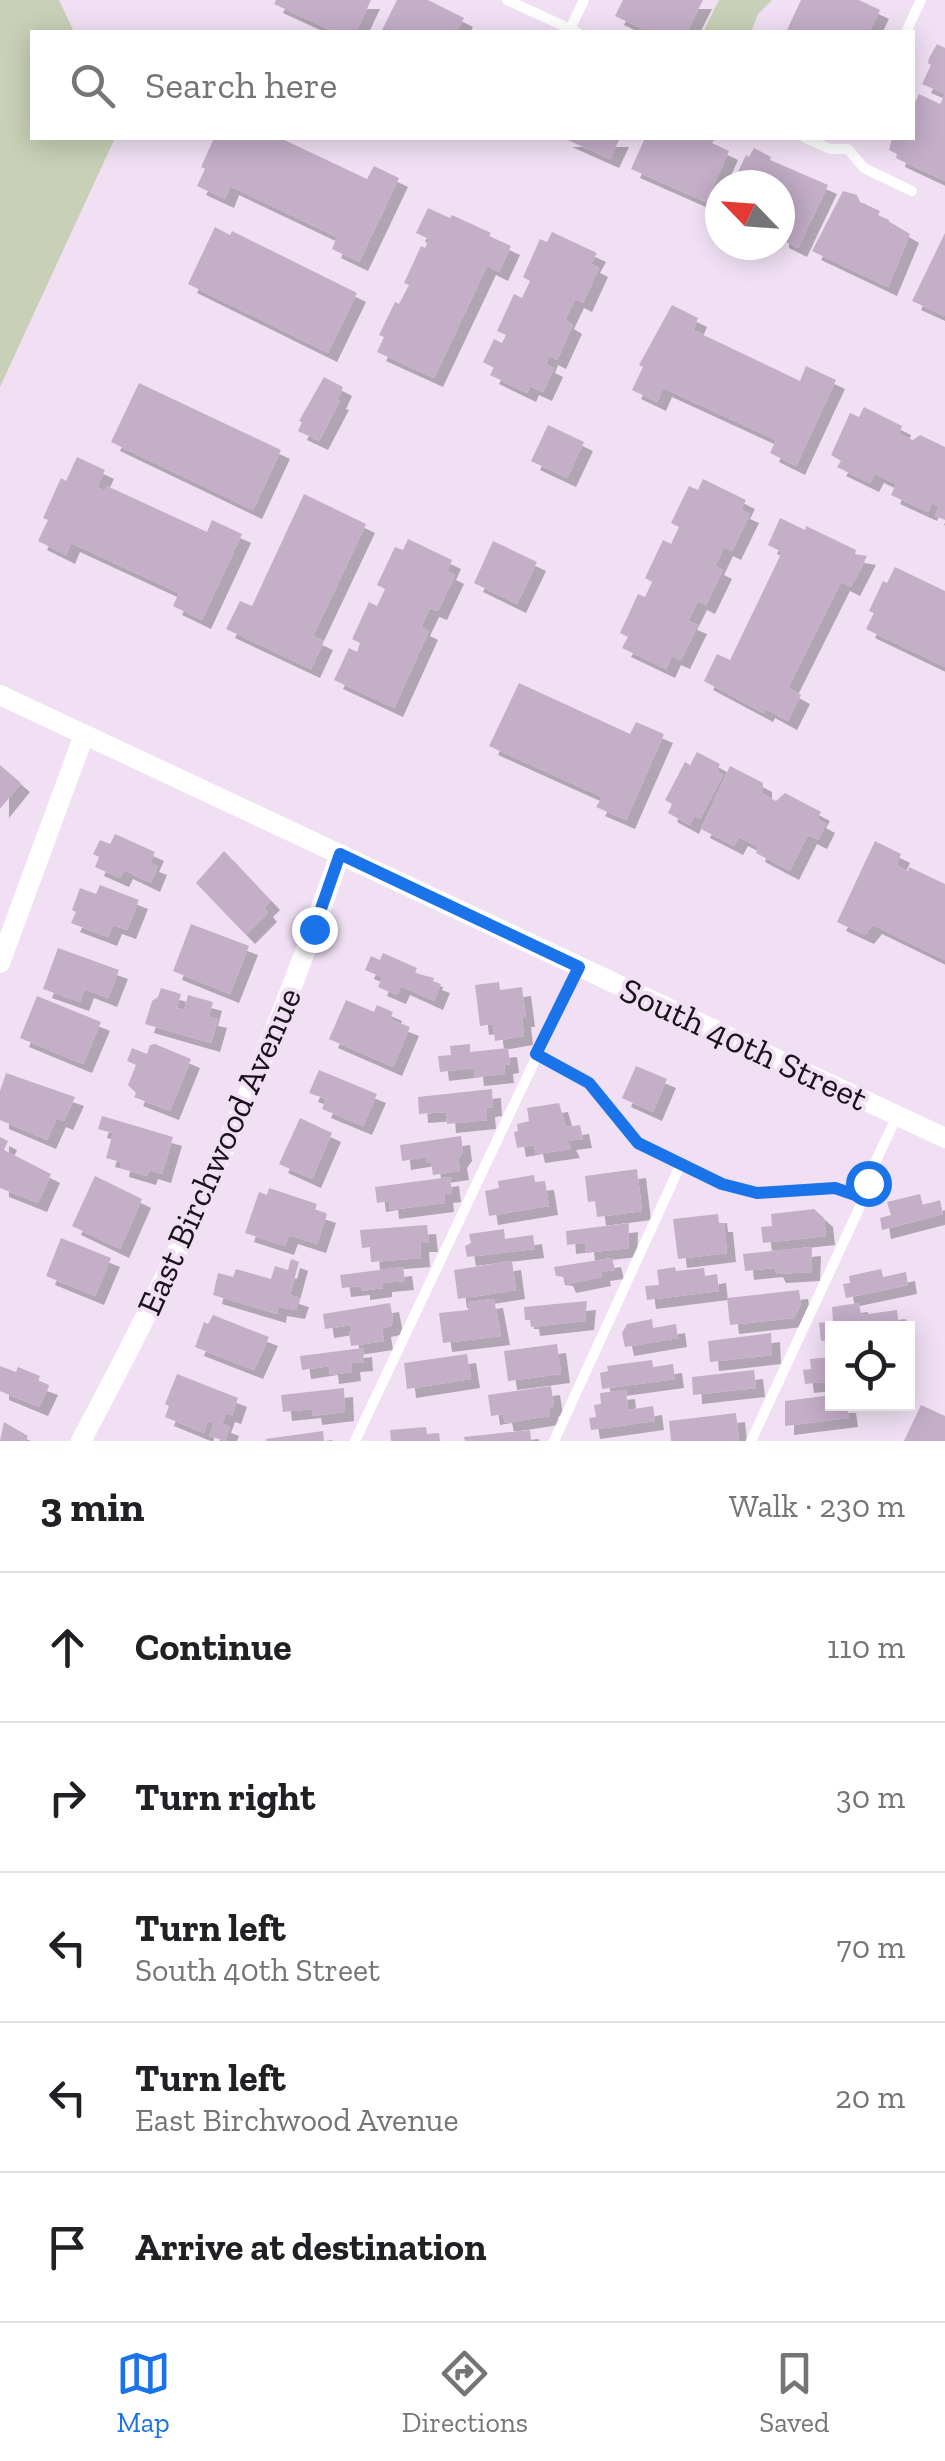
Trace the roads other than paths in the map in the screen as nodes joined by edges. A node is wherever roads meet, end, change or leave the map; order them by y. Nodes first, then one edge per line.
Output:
1 (507, 0) edge
2 (584, 0) edge
3 (921, 0) edge
4 (571, 30) edge
5 (573, 30) edge
6 (907, 30) edge
7 (810, 140) edge
8 (856, 140) edge
9 (848, 149) junction
10 (912, 191) dead end
11 (0, 695) edge
12 (84, 735) junction
13 (340, 854) junction
14 (0, 963) edge
15 (579, 967) junction
16 (536, 1054) junction
17 (897, 1115) junction
18 (945, 1138) edge
19 (680, 1166) junction
20 (864, 1198) junction
21 (81, 1441) edge
22 (355, 1441) edge
23 (554, 1441) edge
24 (752, 1441) edge

1 - 4 lane
2 - 5 lane
3 - 6 lane
7 - 9 lane
8 - 9 lane
9 - 10 lane
11 - 12 street, South 40th Street
12 - 13 street, South 40th Street
12 - 14 street
13 - 15 street, South 40th Street
13 - 21 street, East Birchwood Avenue
15 - 16 lane
15 - 17 street, South 40th Street
16 - 19 lane
16 - 22 lane
17 - 18 street, South 40th Street
17 - 20 lane
19 - 20 lane
19 - 23 lane
20 - 24 lane

